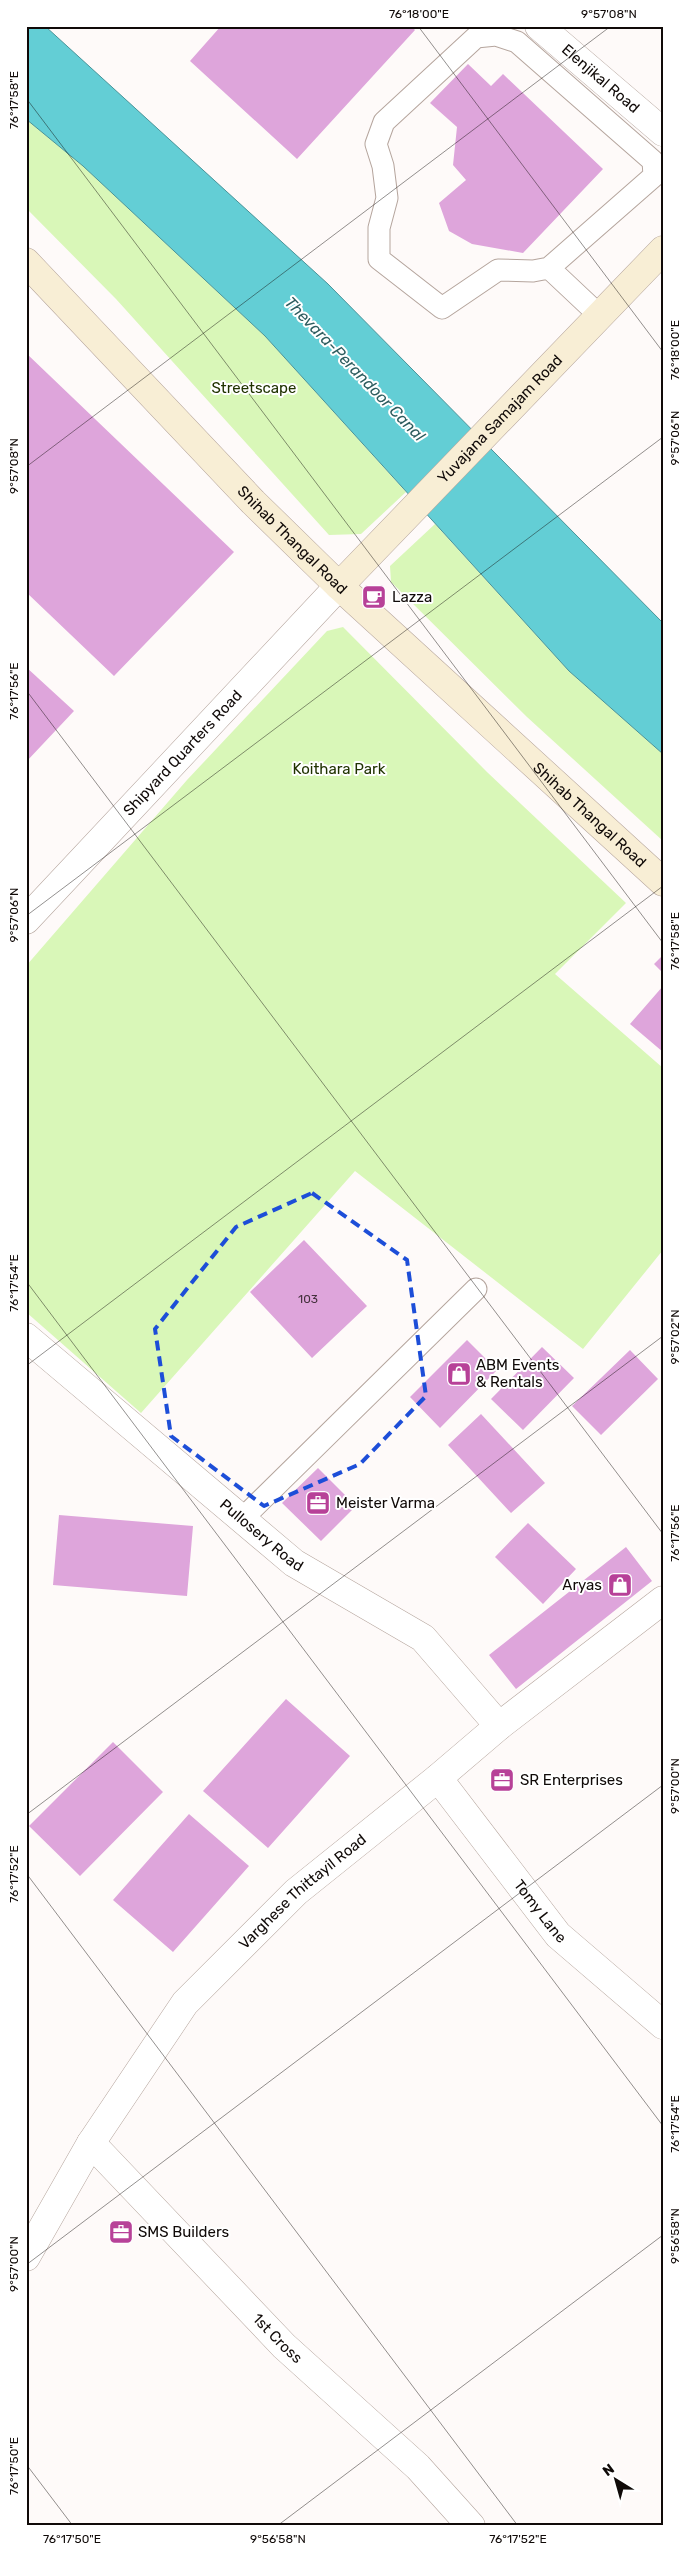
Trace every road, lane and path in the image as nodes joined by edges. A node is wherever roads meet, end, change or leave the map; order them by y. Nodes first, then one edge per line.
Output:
1 (539, 26) edge
2 (663, 132) edge
3 (663, 250) edge
4 (26, 262) edge
5 (549, 268) junction
6 (600, 316) junction
7 (339, 586) junction
8 (663, 882) edge
9 (26, 920) edge
10 (476, 1288) dead end
11 (26, 1337) edge
12 (242, 1520) junction
13 (663, 1600) edge
14 (498, 1726) junction
15 (438, 1778) junction
16 (663, 2025) edge
17 (91, 2143) junction
18 (26, 2257) edge
19 (472, 2526) edge

1 - 2 street, Elenjikal Road
3 - 6 street, Yuvajana Samajam Road
4 - 7 street, Shihab Thangal Road
5 - 5 lane
5 - 6 lane
6 - 7 street, Yuvajana Samajam Road
7 - 8 street, Shihab Thangal Road
7 - 9 street, Shipyard Quarters Road
10 - 12 lane
11 - 12 street, Pullosery Road
12 - 14 street, Pullosery Road
13 - 14 street, Varghese Thittayil Road
14 - 15 street, Varghese Thittayil Road
15 - 16 street, Tomy Lane
15 - 17 street, Varghese Thittayil Road
17 - 18 street, Varghese Thittayil Road
17 - 19 street, 1st Cross

